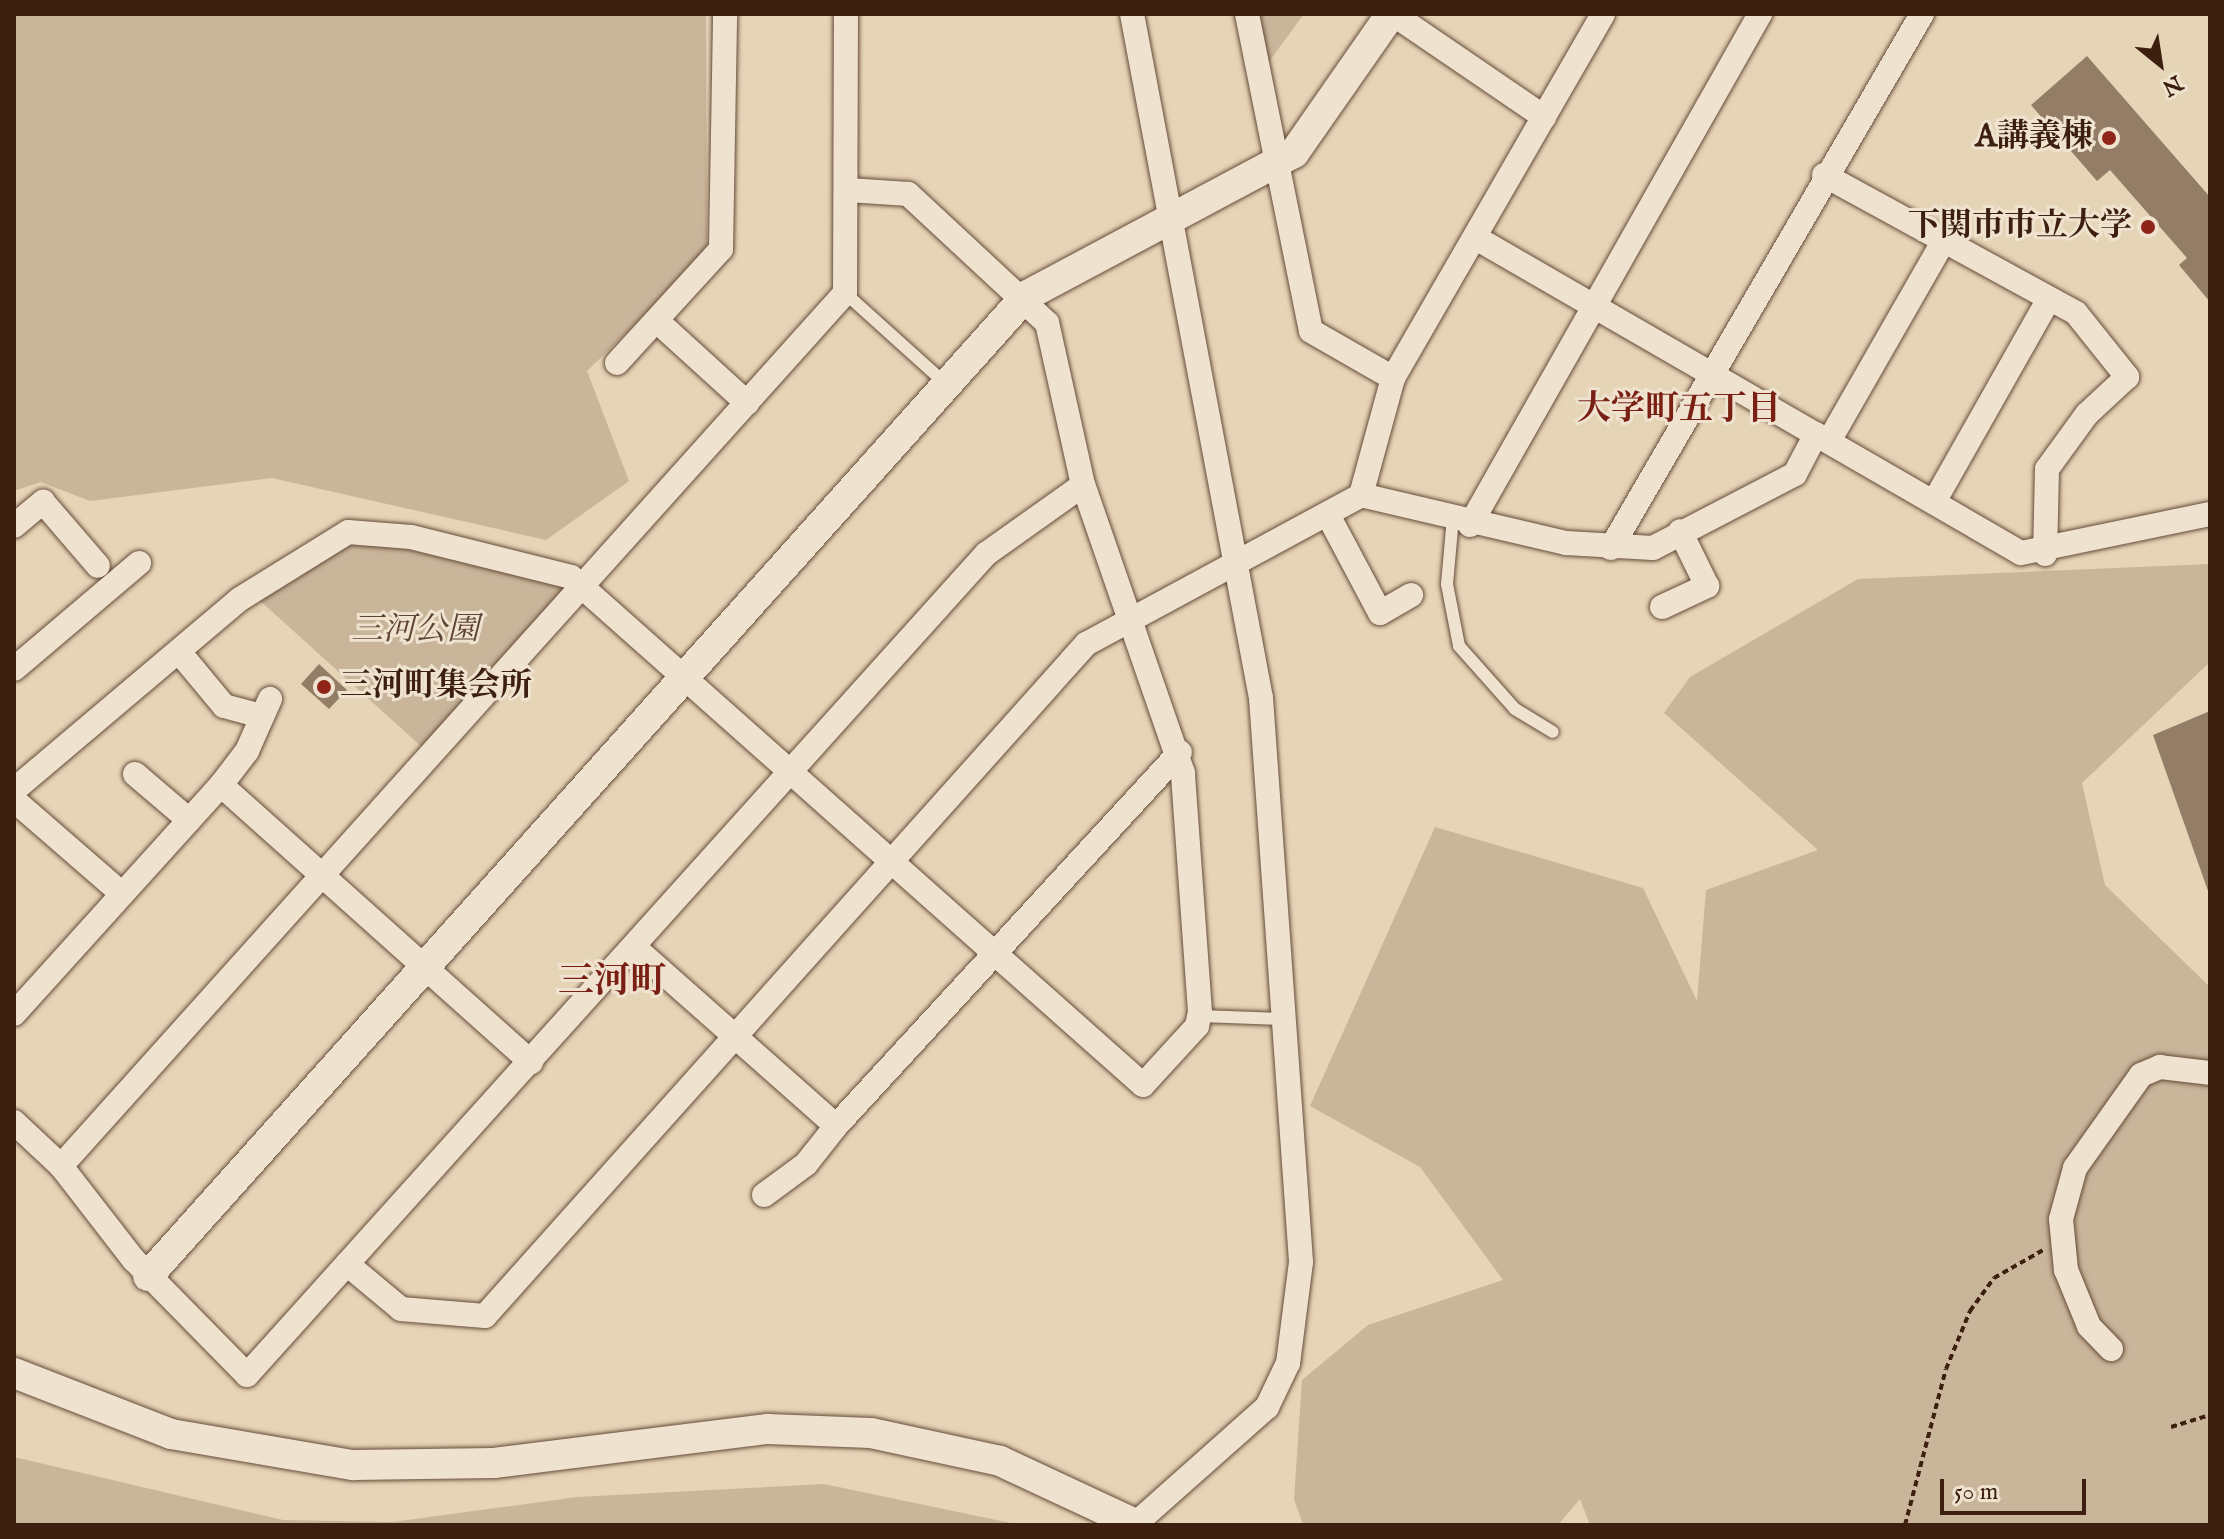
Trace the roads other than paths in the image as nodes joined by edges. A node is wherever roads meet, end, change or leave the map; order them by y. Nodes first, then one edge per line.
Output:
1 (725, 14) edge
2 (846, 14) edge
3 (1132, 14) edge
4 (1247, 14) edge
5 (1392, 14) edge
6 (1603, 14) edge
7 (1760, 14) edge
8 (1921, 15) edge
9 (1544, 117) junction
10 (1278, 164) junction
11 (1824, 175) junction
12 (848, 190) junction
13 (1172, 218) junction
14 (1476, 238) junction
15 (1944, 240) junction
16 (845, 293) junction
17 (1026, 296) junction
18 (2049, 299) junction
19 (1595, 306) junction
20 (657, 321) junction
21 (617, 363) dead end
22 (1711, 374) junction
23 (1393, 378) junction
24 (947, 386) junction
25 (747, 403) junction
26 (1822, 438) junction
27 (1083, 485) junction
28 (1361, 495) junction
29 (1934, 502) junction
30 (2210, 514) edge
31 (1328, 515) junction
32 (1462, 521) junction
33 (14, 526) edge
34 (1680, 531) junction
35 (1611, 548) junction
36 (2045, 554) junction
37 (139, 563) dead end
38 (1239, 565) junction
39 (98, 566) dead end
40 (584, 584) junction
41 (1411, 595) dead end
42 (1662, 607) dead end
43 (1132, 620) junction
44 (180, 653) junction
45 (14, 669) edge
46 (688, 677) junction
47 (1553, 732) dead end
48 (1180, 752) junction
49 (792, 771) junction
50 (135, 774) dead end
51 (221, 785) junction
52 (14, 790) edge
53 (14, 800) edge
54 (189, 820) junction
55 (893, 860) junction
56 (322, 874) junction
57 (122, 894) junction
58 (634, 947) junction
59 (994, 952) junction
60 (427, 966) junction
61 (14, 1014) edge
62 (1199, 1016) junction
63 (1283, 1019) junction
64 (737, 1034) junction
65 (531, 1062) junction
66 (2210, 1073) edge
67 (14, 1122) edge
68 (836, 1126) junction
69 (61, 1166) junction
70 (764, 1195) dead end
71 (347, 1264) junction
72 (148, 1276) junction
73 (2111, 1349) dead end
74 (14, 1373) edge
75 (1136, 1525) edge

1 - 20 street
2 - 12 street
3 - 13 street
4 - 10 street
5 - 9 street
5 - 10 street
6 - 9 street
7 - 19 street
8 - 11 street
9 - 14 street
10 - 13 street
10 - 23 street
11 - 15 street
11 - 22 street
12 - 16 street
12 - 17 street
13 - 17 street
13 - 38 street
14 - 19 street
14 - 23 street
15 - 18 street
15 - 26 street
16 - 24 lane
16 - 25 street
17 - 24 street
17 - 27 street
18 - 29 street
18 - 36 street
19 - 22 street
19 - 32 street
20 - 21 street
20 - 25 street
22 - 26 street
22 - 35 street
23 - 28 street
24 - 46 street
25 - 40 street
26 - 29 street
26 - 34 street
27 - 43 street
27 - 49 street
28 - 31 street
28 - 32 street
29 - 36 street
30 - 36 street
31 - 38 street
31 - 41 street
32 - 35 street
32 - 47 lane
33 - 39 street
34 - 35 street
34 - 42 street
37 - 45 street
38 - 43 street
38 - 63 street
40 - 44 street
40 - 46 street
40 - 56 street
43 - 48 street
43 - 55 street
44 - 51 street
44 - 52 street
46 - 49 street
46 - 60 street
48 - 59 street
48 - 62 street
49 - 55 street
49 - 58 street
50 - 54 street
51 - 54 street
51 - 56 street
53 - 57 street
54 - 57 street
55 - 59 street
55 - 64 street
56 - 60 street
56 - 69 street
57 - 61 street
58 - 64 street
58 - 65 street
59 - 62 street
59 - 68 street
60 - 65 street
60 - 72 street
62 - 63 lane
63 - 75 street
64 - 68 street
64 - 71 street
65 - 71 street
66 - 73 street
67 - 69 street
68 - 70 street
69 - 72 street
71 - 72 street
74 - 75 street

